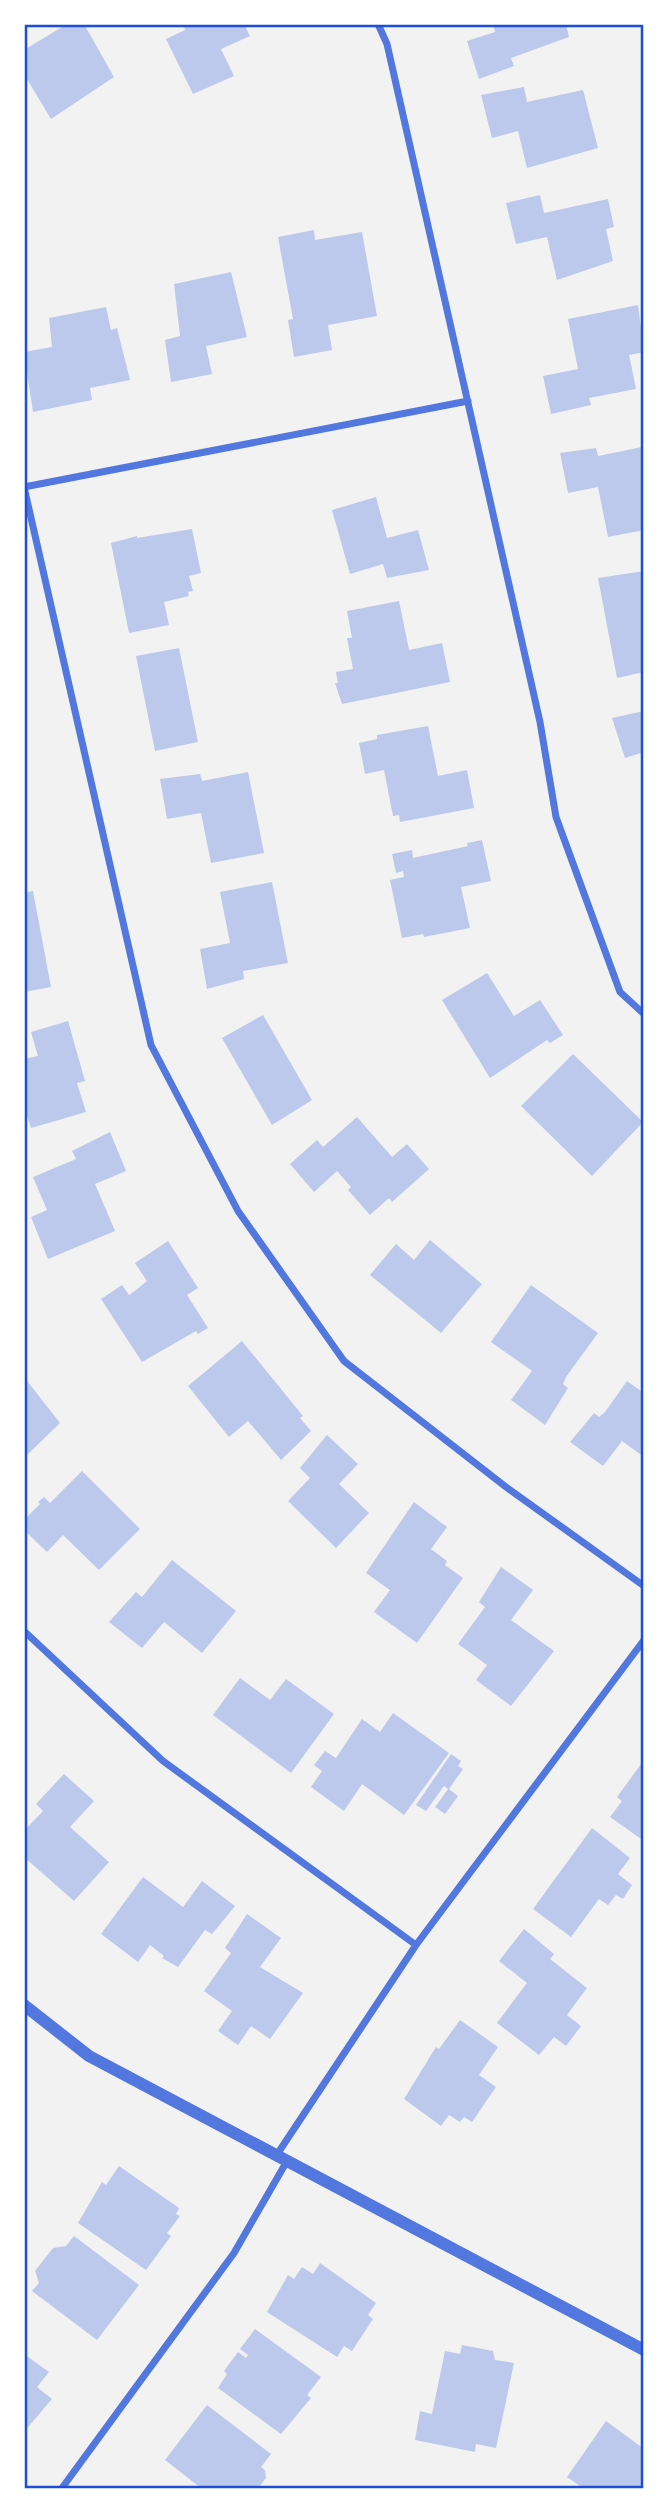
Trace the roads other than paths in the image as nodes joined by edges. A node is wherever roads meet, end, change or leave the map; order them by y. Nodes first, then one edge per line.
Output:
1 (378, 24) edge
2 (468, 401) junction
3 (24, 487) edge
4 (643, 1014) edge
5 (643, 1586) edge
6 (24, 1632) edge
7 (643, 1640) edge
8 (416, 1945) junction
9 (24, 2005) edge
10 (281, 2158) junction
11 (643, 2350) edge
12 (62, 2488) edge

1 - 2 street
2 - 3 street
2 - 4 street
3 - 5 street
6 - 8 street
7 - 8 street
8 - 10 street
9 - 10 street
10 - 11 street
10 - 12 street

